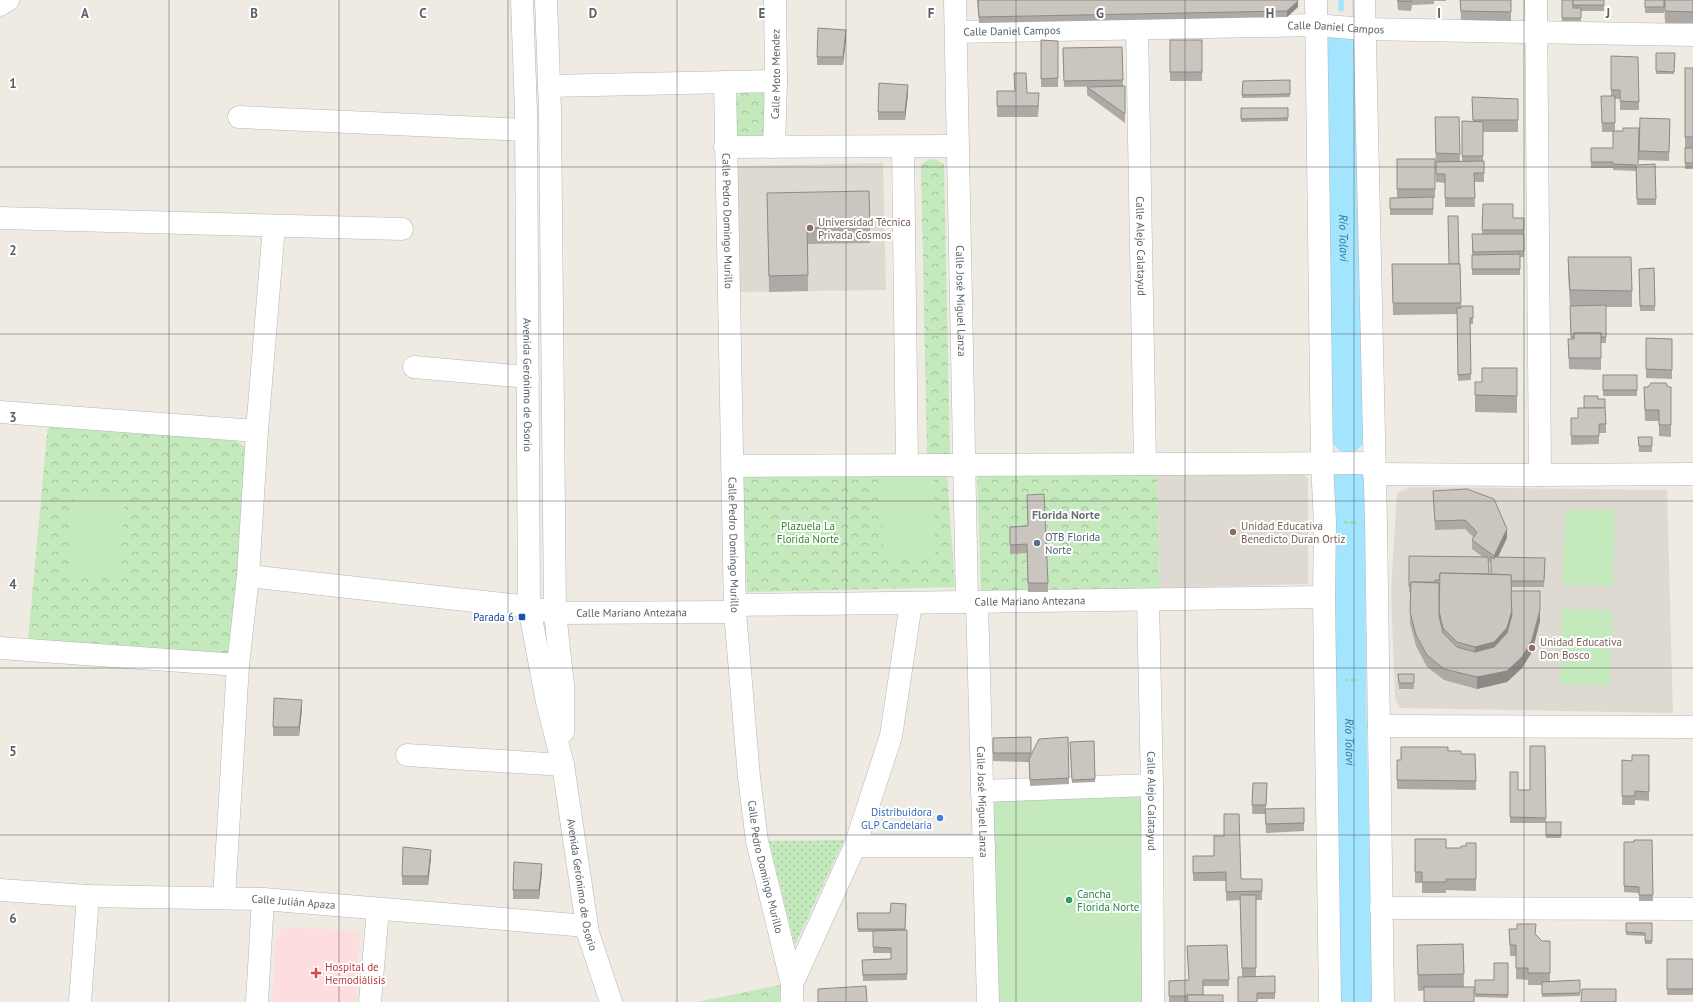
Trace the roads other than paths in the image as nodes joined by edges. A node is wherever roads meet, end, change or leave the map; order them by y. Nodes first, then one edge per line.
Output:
1 (8, 0) edge
2 (522, 0) edge
3 (546, 0) edge
4 (775, 0) edge
5 (955, 0) edge
6 (1316, 0) edge
7 (1364, 0) edge
8 (1536, 0) edge
9 (0, 5) edge
10 (1315, 25) junction
11 (1137, 27) junction
12 (1364, 29) junction
13 (956, 32) junction
14 (1536, 32) junction
15 (1693, 35) edge
16 (776, 81) junction
17 (725, 82) junction
18 (549, 86) junction
19 (550, 110) junction
20 (239, 117) dead end
21 (525, 121) junction
22 (903, 146) junction
23 (958, 146) junction
24 (725, 147) junction
25 (774, 147) junction
26 (0, 218) edge
27 (274, 226) junction
28 (402, 229) dead end
29 (414, 367) dead end
30 (528, 377) junction
31 (0, 412) edge
32 (258, 431) junction
33 (1322, 463) junction
34 (1145, 464) junction
35 (907, 465) junction
36 (964, 465) junction
37 (733, 466) junction
38 (1374, 469) junction
39 (1693, 474) edge
40 (1540, 475) junction
41 (248, 576) junction
42 (1324, 597) junction
43 (1148, 600) junction
44 (972, 602) junction
45 (911, 603) junction
46 (529, 607) junction
47 (735, 609) junction
48 (555, 613) junction
49 (0, 648) edge
50 (238, 665) junction
51 (1379, 726) junction
52 (1693, 727) edge
53 (407, 755) dead end
54 (563, 765) junction
55 (1152, 785) junction
56 (982, 791) junction
57 (855, 846) junction
58 (984, 846) junction
59 (0, 890) edge
60 (88, 896) junction
61 (224, 898) junction
62 (263, 899) junction
63 (1382, 908) junction
64 (378, 909) junction
65 (1693, 909) edge
66 (587, 926) junction
67 (792, 993) edge
68 (80, 1002) edge
69 (257, 1002) edge
70 (370, 1002) edge
71 (611, 1002) edge
72 (988, 1002) edge
73 (1153, 1002) edge
74 (1330, 1002) edge
75 (1384, 1002) edge

1 - 9 street
2 - 21 street, Avenida Gerónimo de Osorio
3 - 18 street, Avenida Gerónimo de Osorio
4 - 16 street, Calle Moto Mendez
5 - 13 street, Calle José Miguel Lanza
6 - 10 street
7 - 12 street
8 - 14 street
10 - 11 street, Calle Daniel Campos
10 - 12 street, Calle Daniel Campos
10 - 33 street
11 - 13 street, Calle Daniel Campos
11 - 34 street, Calle Alejo Calatayud
12 - 14 street, Calle Daniel Campos
12 - 38 street
13 - 23 street, Calle José Miguel Lanza
14 - 15 street, Calle Daniel Campos
14 - 40 street
16 - 17 street
16 - 25 street, Calle Moto Mendez
17 - 18 street
17 - 24 street, Calle Pedro Domingo Murillo
18 - 19 street, Avenida Gerónimo de Osorio
19 - 21 street
19 - 48 street, Avenida Gerónimo de Osorio
20 - 21 street
21 - 30 street, Avenida Gerónimo de Osorio
22 - 23 street
22 - 25 street
22 - 35 street
23 - 36 street, Calle José Miguel Lanza
24 - 25 street
24 - 37 street, Calle Pedro Domingo Murillo
26 - 27 street
27 - 28 street
27 - 32 street
29 - 30 street
30 - 46 street, Avenida Gerónimo de Osorio
31 - 32 street
32 - 41 street
33 - 34 street
33 - 38 street
33 - 42 street
34 - 36 street
35 - 36 street
35 - 37 street
36 - 44 street, Calle José Miguel Lanza
37 - 47 street, Calle Pedro Domingo Murillo
38 - 40 street
38 - 51 street
39 - 40 street
41 - 46 street, Calle Mariano Antezana
41 - 50 street
42 - 43 street, Calle Mariano Antezana
42 - 74 street
43 - 44 street, Calle Mariano Antezana
43 - 55 street, Calle Alejo Calatayud
44 - 45 street, Calle Mariano Antezana
44 - 56 street, Calle José Miguel Lanza
45 - 47 street, Calle Mariano Antezana
45 - 57 street
46 - 48 street, Calle Mariano Antezana
46 - 54 street, Avenida Gerónimo de Osorio
47 - 48 street, Calle Mariano Antezana
47 - 67 street, Calle Pedro Domingo Murillo
48 - 54 street, Avenida Gerónimo de Osorio
49 - 50 street
50 - 61 street
51 - 52 street
51 - 63 street
53 - 54 street
54 - 66 street, Avenida Gerónimo de Osorio
55 - 56 street
55 - 73 street, Calle Alejo Calatayud
56 - 58 street, Calle José Miguel Lanza
57 - 58 street
57 - 67 street
58 - 72 street, Calle José Miguel Lanza
59 - 60 street, Calle Julián Apaza
60 - 61 street, Calle Julián Apaza
60 - 68 street
61 - 62 street, Calle Julián Apaza
62 - 64 street, Calle Julián Apaza
62 - 69 street
63 - 65 street
63 - 75 street
64 - 66 street, Calle Julián Apaza
64 - 70 street
66 - 71 street, Avenida Gerónimo de Osorio

